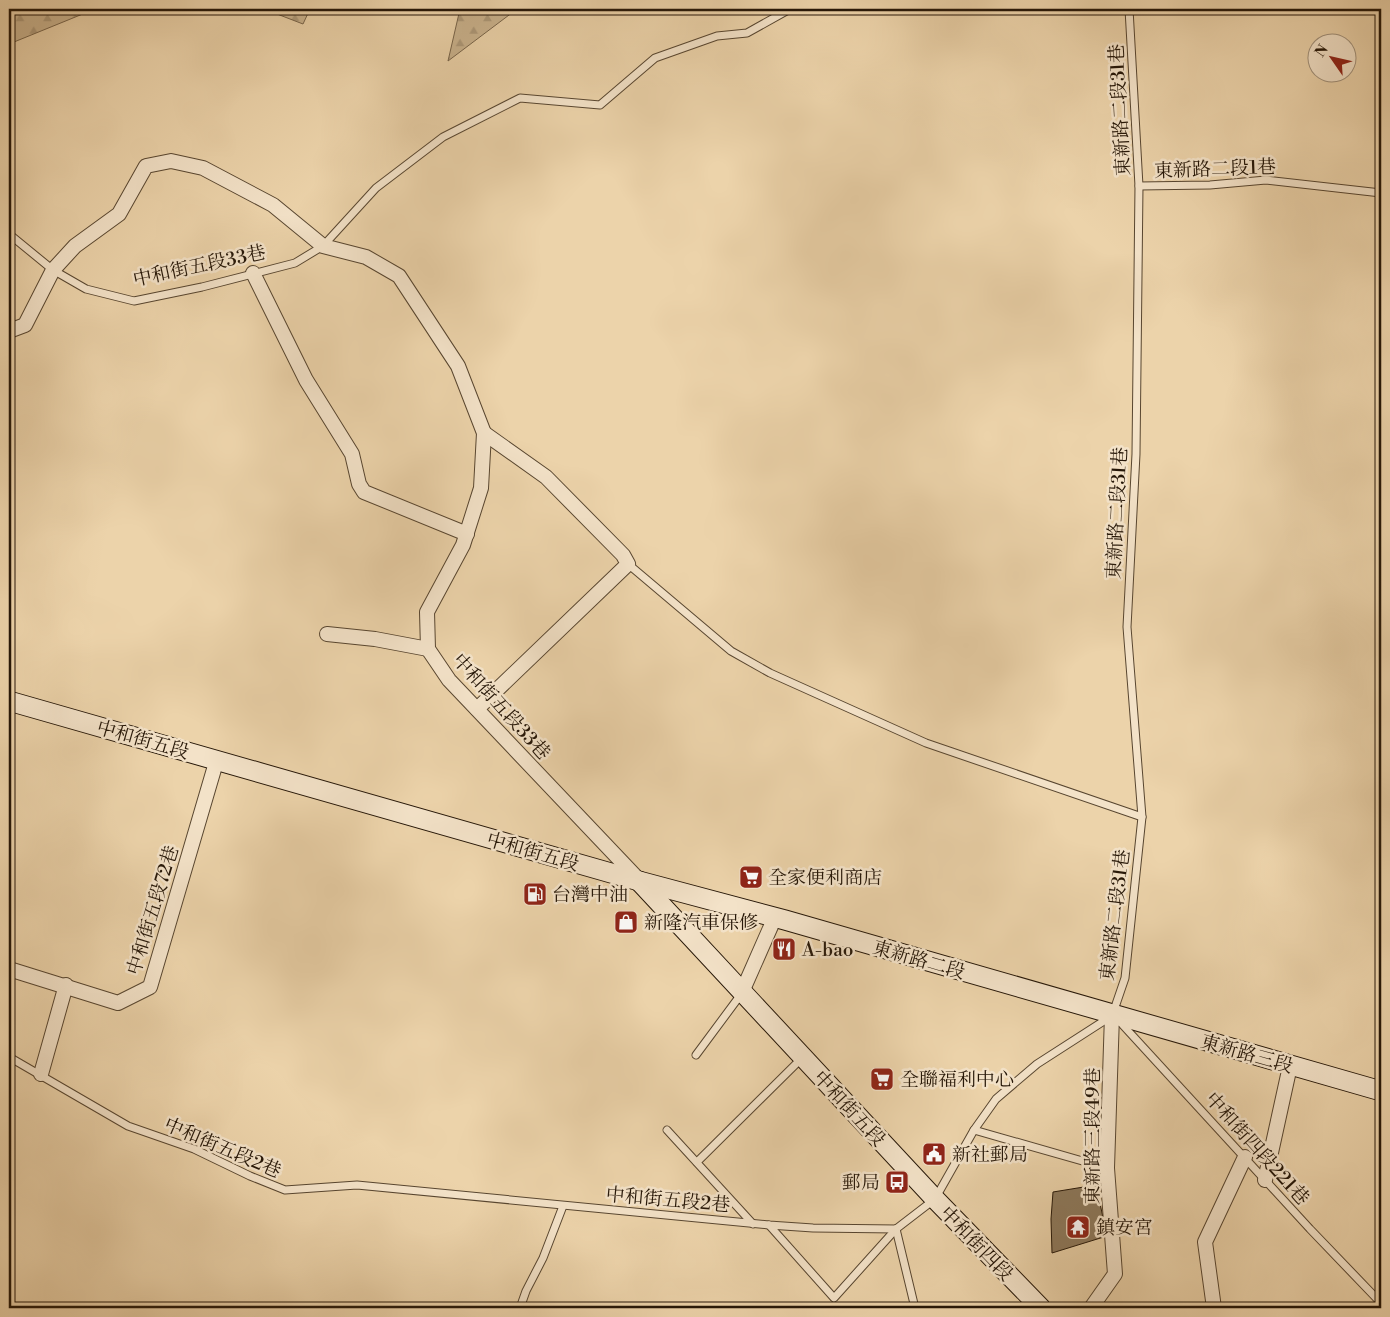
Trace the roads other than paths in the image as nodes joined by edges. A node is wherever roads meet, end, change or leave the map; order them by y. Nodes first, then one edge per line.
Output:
1 (790, 9) edge
2 (1129, 9) edge
3 (1139, 186) junction
4 (1381, 193) edge
5 (9, 234) edge
6 (323, 246) junction
7 (53, 270) junction
8 (253, 273) junction
9 (9, 331) edge
10 (484, 432) junction
11 (467, 534) junction
12 (628, 564) junction
13 (327, 634) dead end
14 (428, 648) junction
15 (9, 701) edge
16 (477, 710) junction
17 (217, 760) junction
18 (1142, 817) junction
19 (639, 881) junction
20 (776, 917) junction
21 (9, 969) edge
22 (66, 985) junction
23 (742, 992) junction
24 (1112, 1015) junction
25 (696, 1055) dead end
26 (9, 1057) edge
27 (803, 1057) junction
28 (1290, 1066) junction
29 (41, 1074) junction
30 (1381, 1091) edge
31 (667, 1130) dead end
32 (974, 1130) junction
33 (1245, 1157) junction
34 (697, 1162) junction
35 (1107, 1168) junction
36 (1265, 1180) junction
37 (935, 1199) junction
38 (564, 1206) junction
39 (753, 1224) junction
40 (769, 1225) junction
41 (896, 1229) junction
42 (1381, 1303) edge
43 (520, 1308) edge
44 (915, 1308) edge
45 (1041, 1308) edge
46 (1091, 1308) edge
47 (1214, 1308) edge

1 - 6 lane, 中和街五段33巷
2 - 3 lane, 東新路二段31巷
3 - 4 lane, 東新路二段1巷
3 - 18 lane, 東新路二段31巷
5 - 7 lane, 中和街五段33巷
6 - 7 street, 中和街五段33巷
6 - 8 lane, 中和街五段33巷
6 - 10 street, 中和街五段33巷
7 - 8 lane, 中和街五段33巷
7 - 9 street, 中和街五段33巷
8 - 11 street
10 - 11 street, 中和街五段33巷
10 - 12 street
11 - 14 street, 中和街五段33巷
12 - 16 street
12 - 18 lane
13 - 14 street
14 - 16 street, 中和街五段33巷
15 - 17 main road, 中和街五段
16 - 19 street, 中和街五段33巷
17 - 19 main road, 中和街五段
17 - 22 street, 中和街五段72巷
18 - 24 lane, 東新路二段31巷
19 - 20 main road, 東新路二段
19 - 23 main road, 中和街五段
20 - 23 street
20 - 24 main road, 東新路二段
21 - 22 street, 中和街五段72巷
22 - 29 street
23 - 25 lane
23 - 27 main road, 中和街五段
24 - 28 main road, 東新路三段
24 - 32 lane
24 - 33 lane, 中和街四段221巷
24 - 35 street, 東新路三段49巷
26 - 29 lane, 中和街五段2巷
27 - 34 lane
27 - 37 main road, 中和街五段
28 - 30 main road, 東新路三段
28 - 36 street
29 - 38 lane, 中和街五段2巷
31 - 34 lane
32 - 35 lane
32 - 37 lane
33 - 36 lane, 中和街四段221巷
33 - 47 street
34 - 39 lane
35 - 46 street, 東新路三段49巷
36 - 42 lane, 中和街四段221巷
37 - 41 lane
37 - 45 main road, 中和街四段
38 - 39 lane, 中和街五段2巷
38 - 43 lane
39 - 40 lane, 中和街五段2巷
40 - 41 lane, 中和街五段2巷
40 - 41 lane
41 - 44 lane

